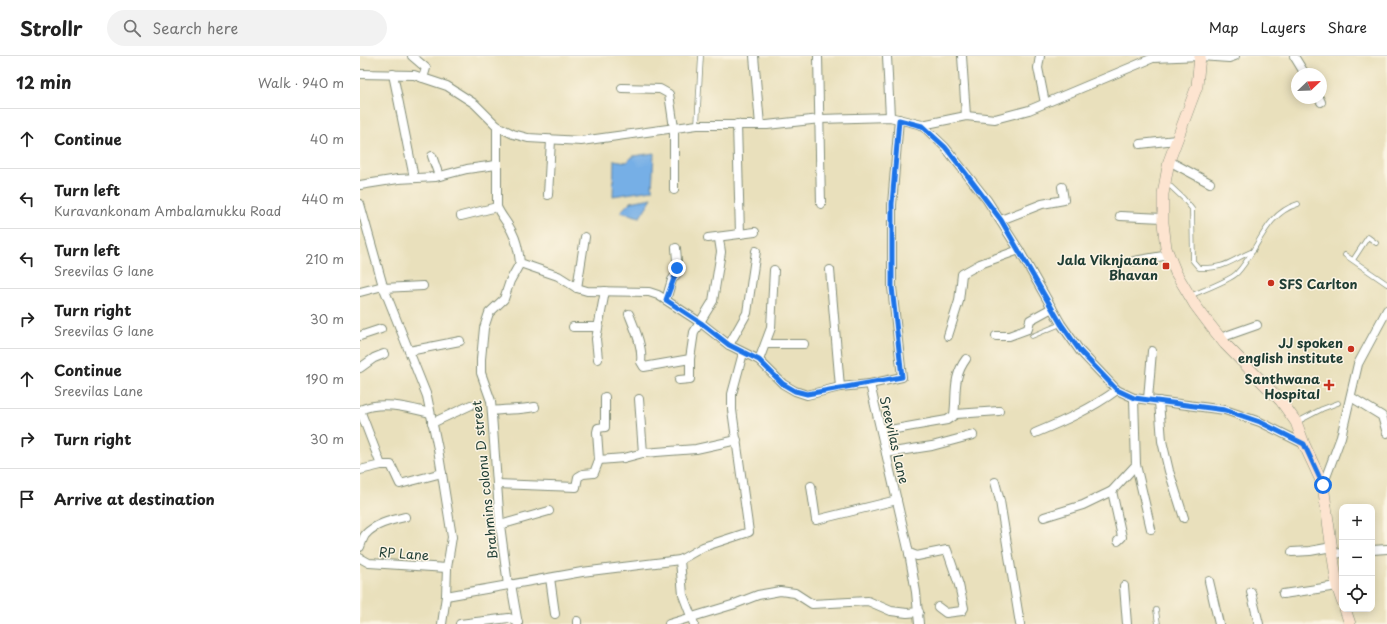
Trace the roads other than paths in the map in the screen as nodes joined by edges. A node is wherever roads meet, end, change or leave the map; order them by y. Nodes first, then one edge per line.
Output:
1 (412, 56) edge
2 (701, 56) edge
3 (754, 56) edge
4 (818, 56) edge
5 (887, 56) edge
6 (962, 56) edge
7 (1040, 56) edge
8 (1200, 56) edge
9 (1235, 56) edge
10 (1294, 56) edge
11 (1301, 68) edge
12 (360, 74) edge
13 (393, 74) junction
14 (423, 78) junction
15 (622, 88) dead end
16 (1045, 103) junction
17 (966, 116) junction
18 (894, 118) junction
19 (820, 119) junction
20 (737, 124) junction
21 (697, 125) junction
22 (760, 125) junction
23 (497, 126) junction
24 (922, 126) junction
25 (674, 128) junction
26 (551, 140) junction
27 (1176, 140) junction
28 (1140, 144) dead end
29 (432, 156) dead end
30 (1169, 160) junction
31 (496, 165) junction
32 (439, 176) junction
33 (414, 178) junction
34 (1165, 182) junction
35 (1210, 183) dead end
36 (360, 184) edge
37 (1062, 187) dead end
38 (674, 190) dead end
39 (548, 195) dead end
40 (360, 204) edge
41 (821, 204) dead end
42 (1298, 204) dead end
43 (497, 207) junction
44 (461, 216) dead end
45 (1120, 216) dead end
46 (1162, 218) junction
47 (1001, 220) junction
48 (755, 232) dead end
49 (740, 234) junction
50 (585, 237) dead end
51 (708, 238) dead end
52 (719, 239) dead end
53 (1376, 243) dead end
54 (676, 248) dead end
55 (1019, 250) junction
56 (756, 251) dead end
57 (1254, 251) junction
58 (1169, 255) junction
59 (1345, 255) dead end
60 (1353, 260) junction
61 (1134, 261) dead end
62 (520, 264) junction
63 (774, 270) dead end
64 (830, 270) dead end
65 (1387, 284) edge
66 (423, 286) dead end
67 (383, 287) junction
68 (577, 288) junction
69 (605, 291) junction
70 (360, 292) edge
71 (1190, 296) junction
72 (666, 300) junction
73 (1052, 308) junction
74 (1387, 310) edge
75 (629, 314) dead end
76 (1384, 321) edge
77 (701, 323) junction
78 (1061, 324) junction
79 (1257, 325) dead end
80 (572, 327) dead end
81 (598, 327) junction
82 (381, 329) dead end
83 (360, 336) edge
84 (948, 336) dead end
85 (996, 336) dead end
86 (1032, 336) dead end
87 (1220, 338) junction
88 (460, 341) dead end
89 (766, 344) junction
90 (804, 344) dead end
91 (729, 345) junction
92 (408, 351) junction
93 (1152, 351) dead end
94 (743, 353) junction
95 (384, 354) dead end
96 (598, 359) dead end
97 (690, 359) junction
98 (966, 359) dead end
99 (759, 360) junction
100 (360, 368) edge
101 (679, 380) dead end
102 (870, 384) junction
103 (840, 387) junction
104 (1117, 390) junction
105 (605, 397) dead end
106 (1351, 397) junction
107 (1134, 398) junction
108 (639, 399) dead end
109 (1148, 399) junction
110 (1159, 401) junction
111 (1338, 403) dead end
112 (471, 405) dead end
113 (535, 407) dead end
114 (999, 410) dead end
115 (492, 411) junction
116 (430, 413) junction
117 (954, 415) junction
118 (1385, 415) edge
119 (1296, 422) junction
120 (432, 423) junction
121 (880, 428) junction
122 (1035, 433) dead end
123 (1387, 433) edge
124 (973, 435) dead end
125 (737, 440) junction
126 (1304, 444) junction
127 (644, 453) junction
128 (886, 453) junction
129 (599, 460) junction
130 (381, 465) junction
131 (1136, 465) junction
132 (360, 470) edge
133 (442, 473) junction
134 (995, 482) dead end
135 (498, 484) junction
136 (1323, 485) junction
137 (811, 486) dead end
138 (1112, 491) junction
139 (896, 500) junction
140 (549, 511) dead end
141 (405, 517) dead end
142 (1044, 517) dead end
143 (1184, 518) dead end
144 (500, 525) junction
145 (1151, 529) dead end
146 (1118, 541) dead end
147 (360, 547) edge
148 (1387, 549) edge
149 (1375, 550) edge
150 (1336, 551) edge
151 (1292, 552) dead end
152 (909, 553) junction
153 (360, 558) edge
154 (680, 560) junction
155 (447, 568) junction
156 (550, 578) junction
157 (1209, 581) dead end
158 (510, 585) junction
159 (1124, 586) dead end
160 (1337, 586) junction
161 (1251, 592) dead end
162 (1339, 592) edge
163 (1283, 594) dead end
164 (446, 596) junction
165 (938, 607) dead end
166 (1156, 610) dead end
167 (919, 612) junction
168 (1346, 612) edge
169 (555, 614) dead end
170 (692, 620) edge
171 (518, 623) edge
172 (442, 624) edge
173 (460, 624) edge
174 (669, 624) edge
175 (919, 624) edge
176 (1020, 624) edge
177 (1127, 624) edge
178 (1158, 624) edge
179 (1218, 624) edge
180 (1259, 624) edge
181 (1350, 624) edge

1 - 14 street
2 - 21 lane
3 - 22 street
4 - 19 street
5 - 18 street
6 - 17 street
7 - 16 street
8 - 9 street
8 - 16 street
8 - 27 main road
10 - 11 street
12 - 13 street
13 - 14 street
13 - 33 street
14 - 23 street
15 - 25 street
16 - 17 street
17 - 24 street
18 - 19 street
18 - 24 street
18 - 102 street
19 - 22 street
19 - 41 street
20 - 21 street
20 - 22 street
20 - 49 street
21 - 25 street
23 - 26 street
23 - 31 street
24 - 47 street
25 - 26 street
25 - 38 street
26 - 39 street
27 - 28 street
27 - 30 main road
29 - 32 street
30 - 34 main road
30 - 35 street
31 - 32 street
31 - 43 street
32 - 33 street
33 - 36 street
34 - 46 main road
34 - 57 lane
37 - 47 street
40 - 67 street
42 - 57 lane
43 - 44 street
43 - 62 street
45 - 46 street
46 - 58 main road
47 - 55 street
48 - 49 street
49 - 51 street
50 - 68 street
52 - 77 street
53 - 60 lane
54 - 72 street
55 - 73 street
55 - 84 street
56 - 91 street
57 - 71 lane
58 - 61 street
58 - 71 main road
59 - 60 lane
60 - 65 lane
62 - 68 street, Sreevilas Lane
62 - 115 street, Brahmins colonu D street
63 - 89 street
64 - 103 street
66 - 67 street
67 - 70 street
67 - 92 street
68 - 69 street, Sreevilas Lane
69 - 72 street, Sreevilas Lane
69 - 81 street
71 - 87 main road
72 - 77 street, Sreevilas Lane
73 - 78 street
73 - 85 street
74 - 76 street
75 - 97 street
76 - 106 street
77 - 91 street, Sreevilas Lane
77 - 97 street
78 - 86 lane
78 - 104 street
79 - 87 street
80 - 81 street
81 - 96 street
82 - 83 street
87 - 119 main road
88 - 92 street
89 - 90 street
89 - 99 street
91 - 94 street, Sreevilas Lane
92 - 116 street
93 - 109 street
94 - 99 street, Sreevilas Lane
94 - 125 street
95 - 100 street
97 - 101 street
98 - 117 street
99 - 103 street, Sreevilas Lane
102 - 103 street, Sreevilas Lane
102 - 121 street, Sreevilas Lane
104 - 107 street
104 - 122 street
105 - 129 street
106 - 118 street
106 - 136 street
107 - 109 street
107 - 131 street
108 - 127 street
109 - 110 street
110 - 126 street
110 - 143 street
111 - 119 lane
112 - 120 street
113 - 115 street
114 - 117 street
115 - 135 street, Brahmins colonu D street
116 - 120 street
116 - 130 street
117 - 121 street
118 - 123 street
119 - 126 main road
120 - 133 street
121 - 128 street, Sreevilas Lane
124 - 128 street
125 - 127 street
125 - 154 street
126 - 136 main road
127 - 129 street
128 - 139 street, Sreevilas Lane
129 - 135 street
130 - 132 street
130 - 133 street
131 - 138 street
131 - 145 street
133 - 155 street
134 - 176 street
135 - 144 street, Brahmins colonu D street
136 - 150 main road
137 - 139 street
138 - 142 street
138 - 146 street
139 - 152 street, Sreevilas Lane
140 - 144 street
141 - 147 street
144 - 158 street, Brahmins colonu D street
148 - 149 street
150 - 151 street
150 - 160 main road
152 - 165 street
152 - 167 street, Sreevilas Lane
153 - 155 street, RP Lane
154 - 156 street
154 - 170 street
155 - 164 street
156 - 158 street
156 - 169 street
157 - 179 street
158 - 164 street
158 - 171 street, Brahmins colonu D street
159 - 177 street
160 - 162 main road
160 - 163 street
161 - 180 street
164 - 172 street
166 - 178 lane
167 - 170 street
167 - 175 street, Sreevilas Lane
168 - 181 main road
170 - 174 street
171 - 173 street

